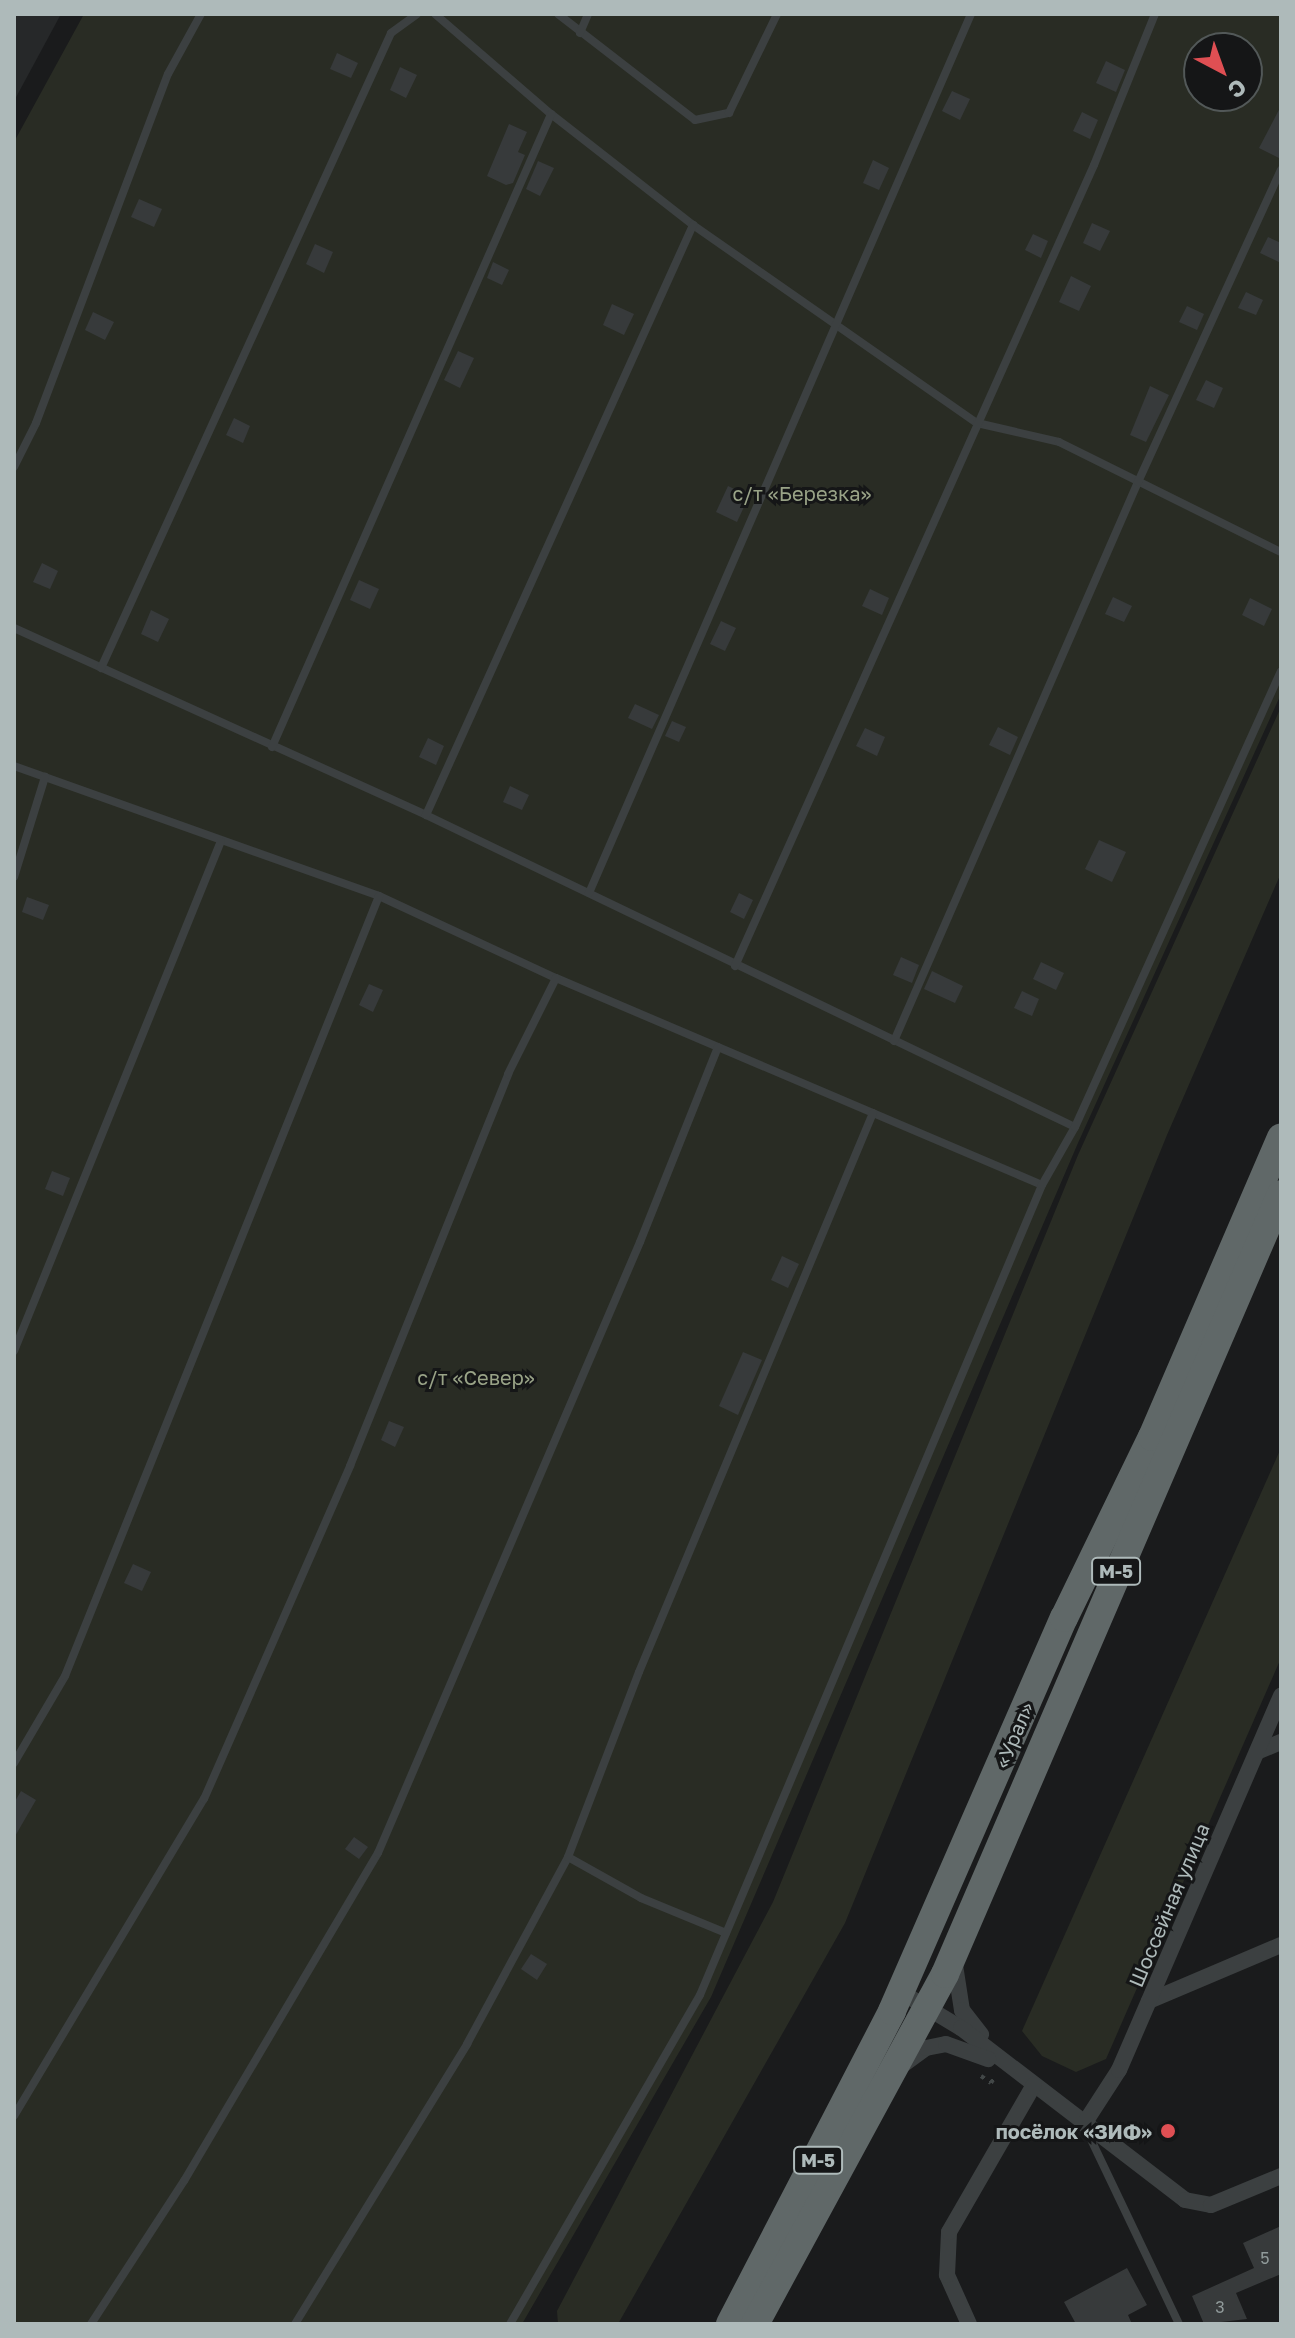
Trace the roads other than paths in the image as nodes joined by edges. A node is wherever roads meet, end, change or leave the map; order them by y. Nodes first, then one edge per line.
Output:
1 (201, 14) edge
2 (417, 14) edge
3 (435, 14) edge
4 (558, 14) edge
5 (588, 14) edge
6 (777, 14) edge
7 (971, 14) edge
8 (1155, 14) edge
9 (580, 33) junction
10 (551, 114) junction
11 (1281, 170) edge
12 (693, 225) junction
13 (833, 326) junction
14 (977, 423) junction
15 (14, 467) edge
16 (1138, 482) junction
17 (1281, 552) edge
18 (14, 628) edge
19 (101, 668) junction
20 (1281, 671) edge
21 (272, 747) junction
22 (14, 766) edge
23 (45, 777) junction
24 (426, 815) junction
25 (221, 841) junction
26 (14, 877) edge
27 (589, 893) junction
28 (379, 896) junction
29 (735, 966) junction
30 (556, 978) junction
31 (894, 1041) junction
32 (718, 1047) junction
33 (873, 1113) junction
34 (1075, 1127) junction
35 (1281, 1138) edge
36 (1042, 1185) junction
37 (1281, 1194) edge
38 (14, 1351) edge
39 (1281, 1696) edge
40 (1281, 1742) edge
41 (1257, 1752) junction
42 (14, 1763) edge
43 (568, 1857) junction
44 (726, 1933) junction
45 (1281, 1945) edge
46 (956, 1950) junction
47 (901, 1992) junction
48 (1149, 2001) junction
49 (930, 2007) junction
50 (894, 2076) junction
51 (1034, 2085) junction
52 (14, 2116) edge
53 (1084, 2124) junction
54 (1281, 2176) edge
55 (91, 2324) edge
56 (295, 2324) edge
57 (510, 2324) edge
58 (730, 2324) edge
59 (755, 2324) edge
60 (969, 2324) edge
61 (1179, 2324) edge

1 - 15 lane
2 - 19 lane
3 - 10 lane
4 - 9 lane
5 - 9 lane
6 - 9 lane
7 - 13 lane
8 - 14 lane
10 - 12 lane
10 - 21 lane
11 - 16 lane
12 - 13 lane
12 - 24 lane
13 - 14 lane
13 - 27 lane
14 - 16 lane
14 - 29 lane
16 - 17 lane
16 - 31 lane
18 - 19 lane
19 - 21 lane
20 - 34 lane
21 - 24 lane
22 - 23 lane
23 - 25 lane
23 - 26 lane
24 - 27 lane
25 - 28 lane
25 - 38 lane
27 - 29 lane
28 - 30 lane
28 - 42 lane
29 - 31 lane
30 - 32 lane
30 - 52 lane
31 - 34 lane
32 - 33 lane
32 - 55 lane
33 - 36 lane
33 - 43 lane
34 - 36 lane
35 - 47 highway, «Урал» / М-5
36 - 44 lane
37 - 46 highway, «Урал» / М-5
39 - 41 street, Шоссейная улица
40 - 41 street
41 - 48 street, Шоссейная улица
43 - 44 lane
43 - 56 lane
44 - 57 lane
45 - 48 street
46 - 49 highway, «Урал» / М-5
46 - 51 street
47 - 49 street
47 - 58 highway, «Урал» / М-5
48 - 53 street, Шоссейная улица
49 - 50 highway, «Урал» / М-5
49 - 51 street
50 - 51 street
50 - 59 highway, «Урал» / М-5
51 - 53 street
51 - 60 street
53 - 54 street
53 - 61 lane

